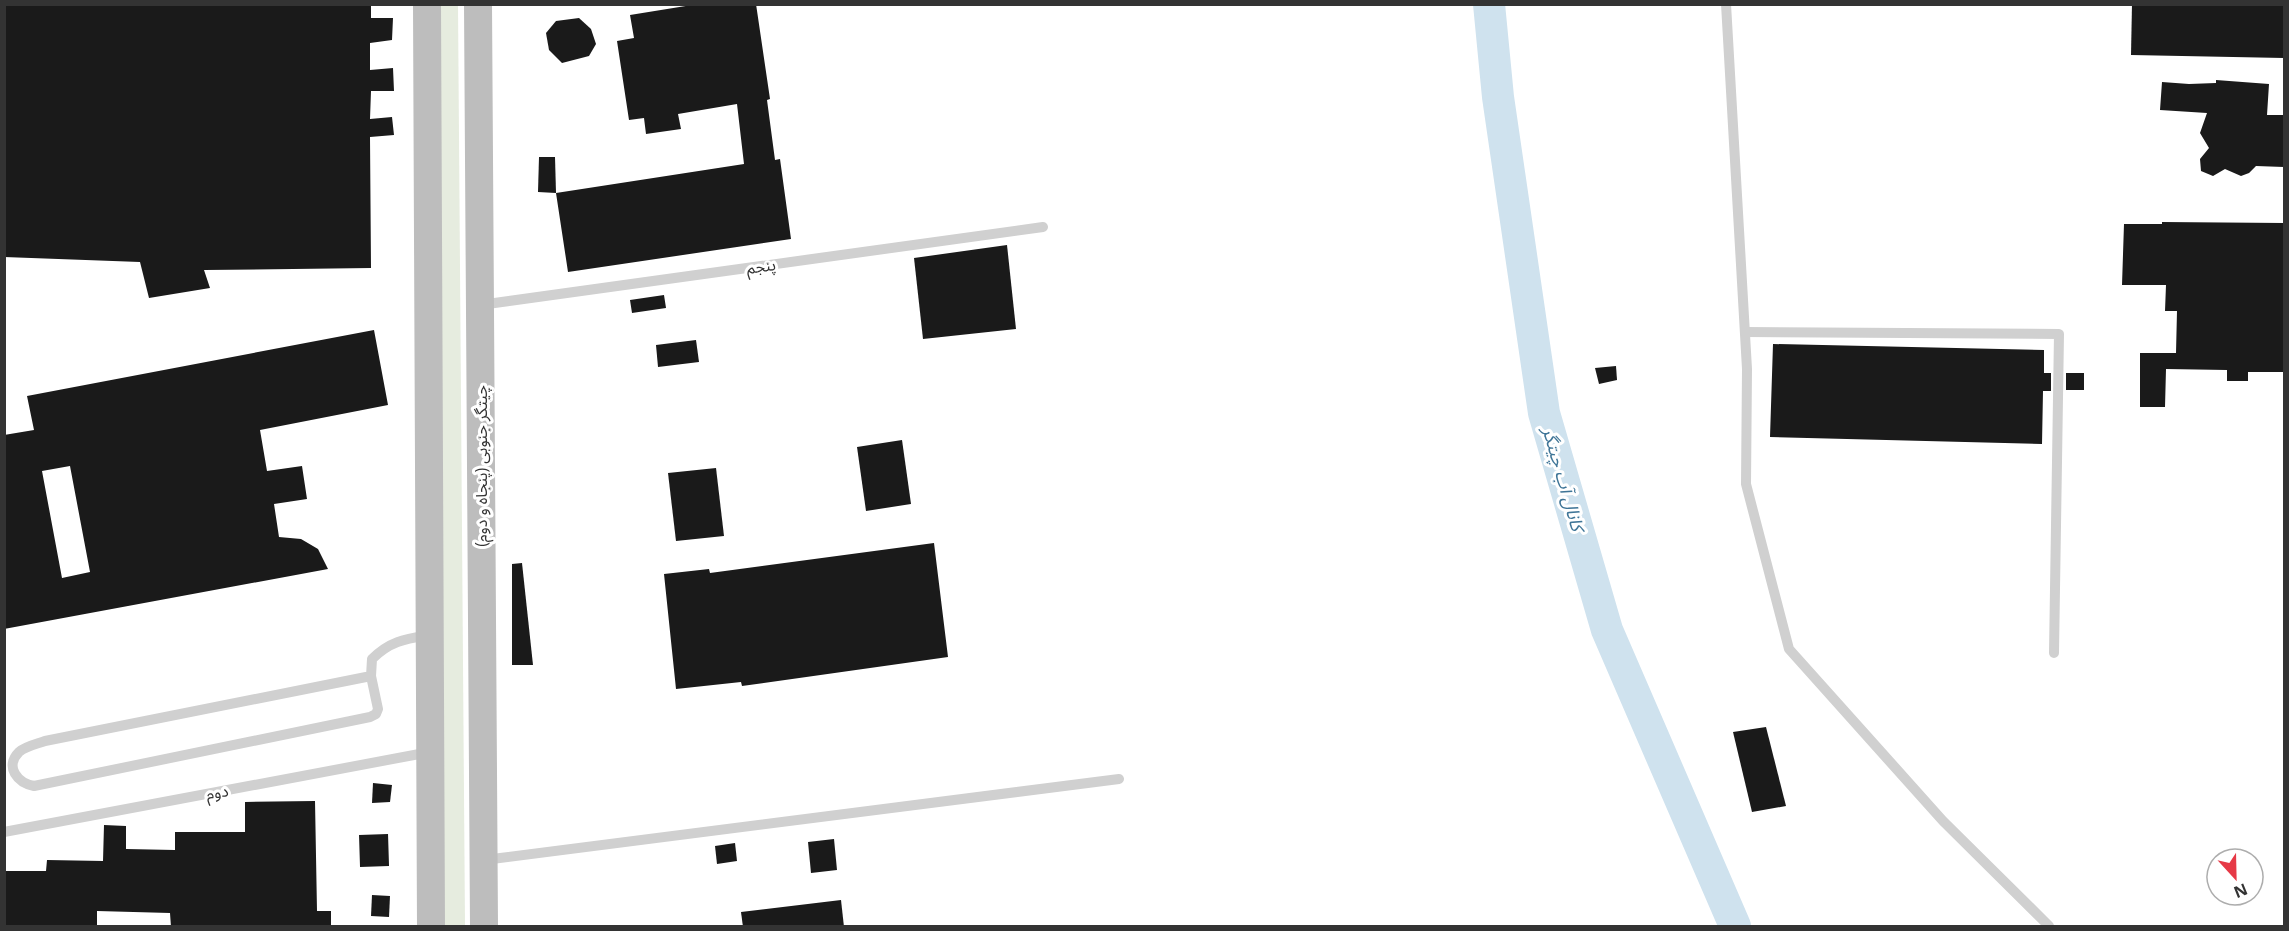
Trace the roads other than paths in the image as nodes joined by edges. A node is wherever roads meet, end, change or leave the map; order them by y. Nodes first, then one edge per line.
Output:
1 (427, 4) edge
2 (478, 4) edge
3 (1726, 4) edge
4 (1043, 227) dead end
5 (480, 305) junction
6 (1745, 332) junction
7 (430, 635) junction
8 (2054, 653) dead end
9 (371, 676) junction
10 (430, 752) junction
11 (1119, 778) dead end
12 (4, 832) edge
13 (484, 860) junction
14 (431, 927) edge
15 (484, 927) edge
16 (2049, 927) edge

1 - 7 main road
2 - 5 main road, چیتگر جنوبی (پنجاه و دوم)
3 - 6 lane
4 - 5 lane, پنجم
5 - 13 main road, چیتگر جنوبی (پنجاه و دوم)
6 - 8 lane
6 - 16 lane
7 - 9 lane
7 - 10 main road
9 - 9 lane
10 - 12 lane, دوم
10 - 14 main road
11 - 13 lane
13 - 15 main road, چیتگر جنوبی (پنجاه و دوم)

